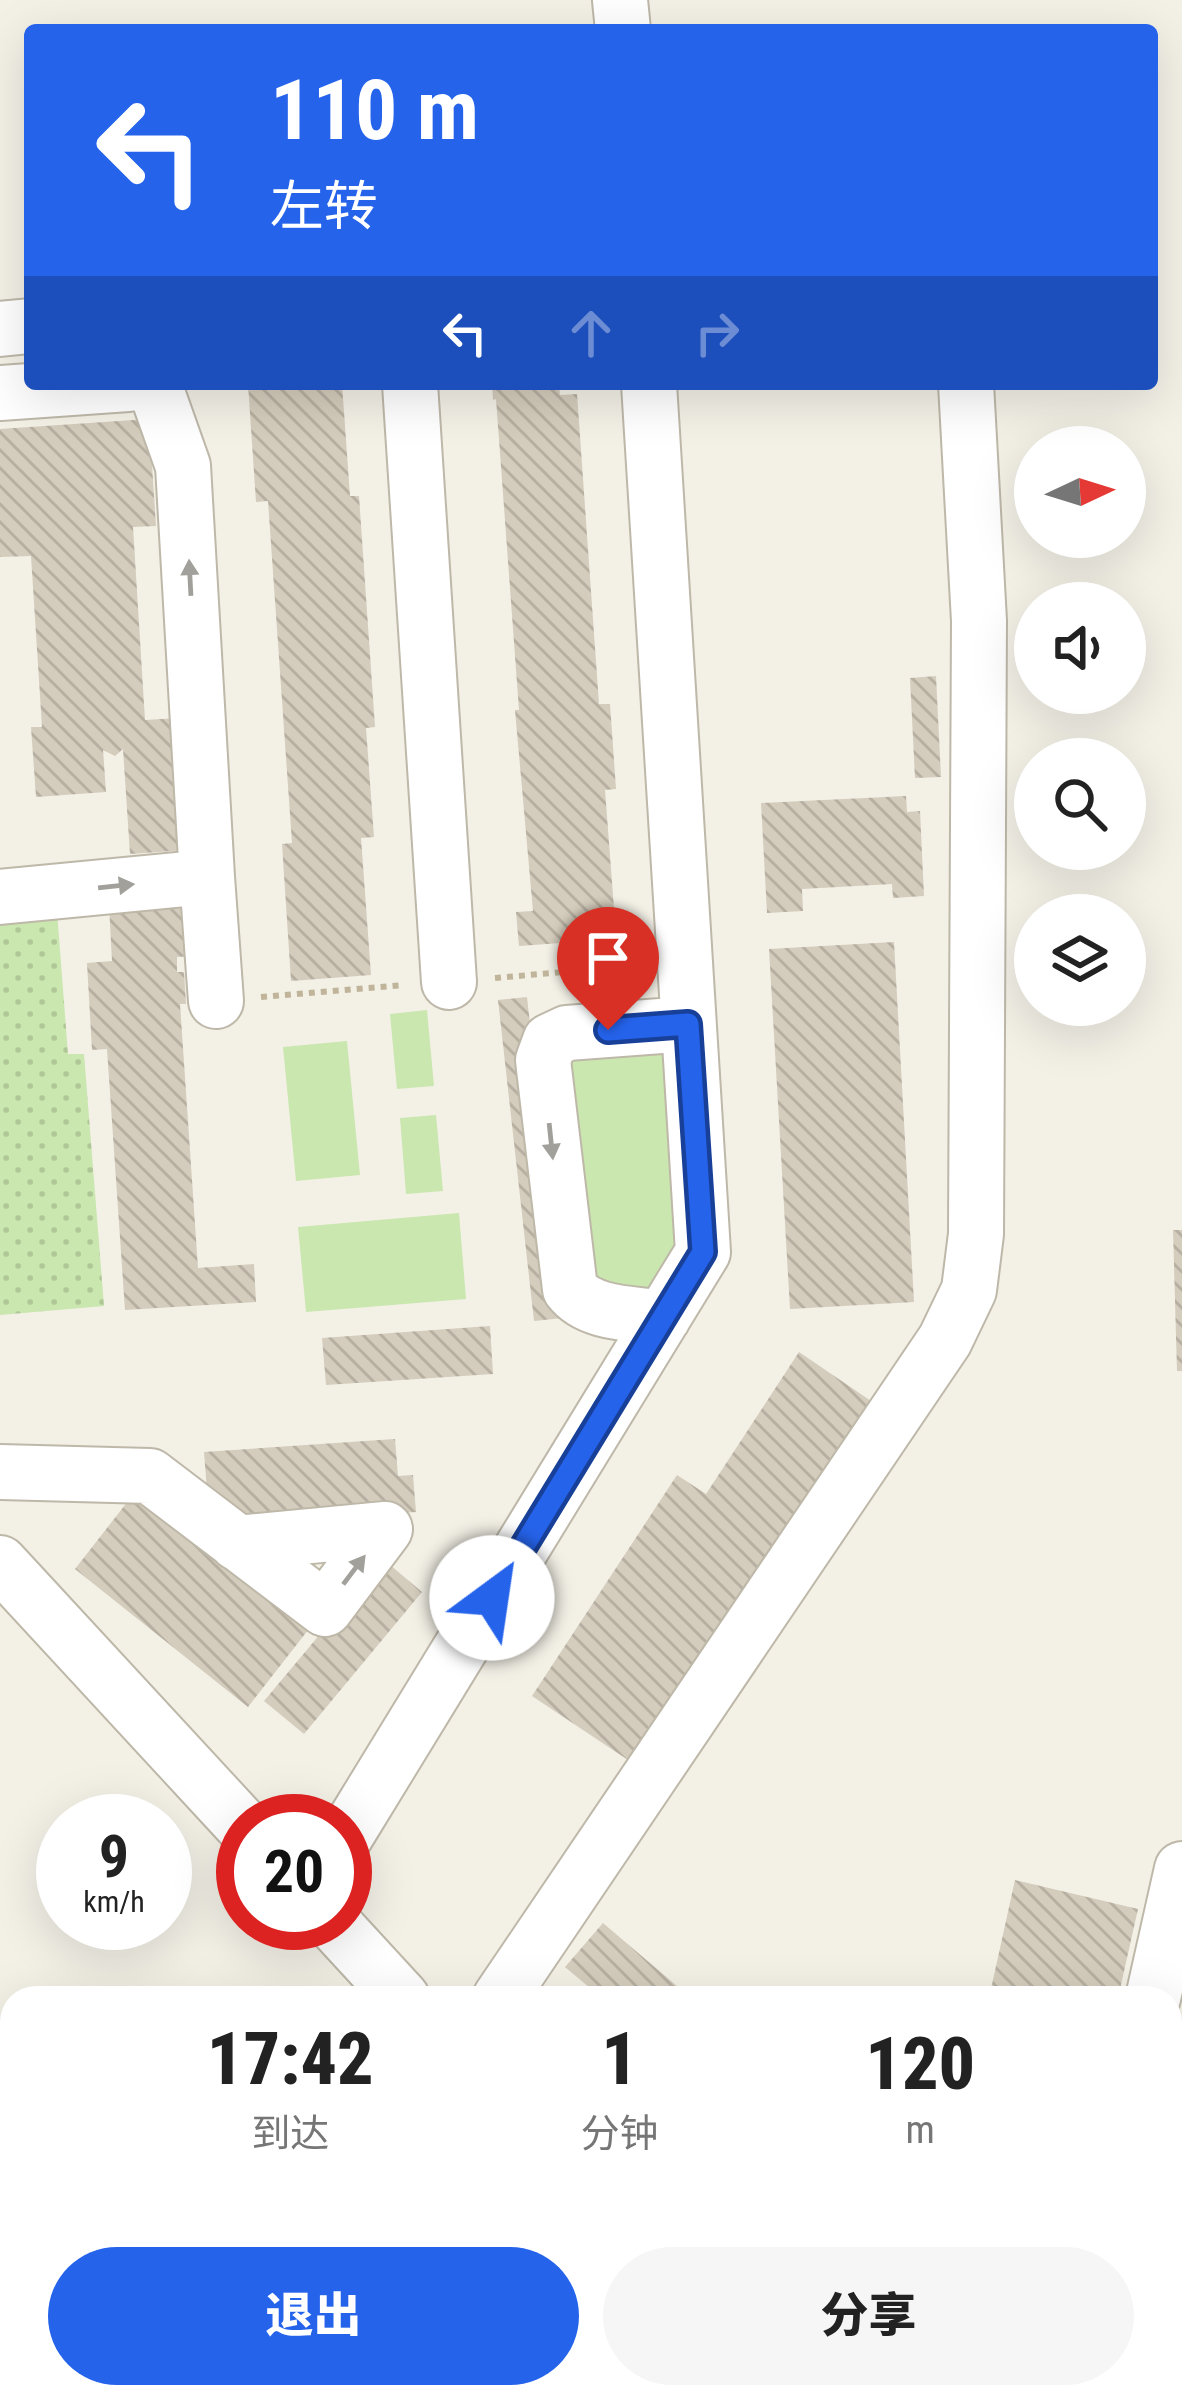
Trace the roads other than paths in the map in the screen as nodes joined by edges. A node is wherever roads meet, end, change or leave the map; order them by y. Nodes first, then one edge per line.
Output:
1 (43, 390) edge
2 (156, 390) edge
3 (410, 390) edge
4 (649, 390) edge
5 (966, 390) edge
6 (0, 393) edge
7 (207, 877) junction
8 (0, 897) edge
9 (449, 982) dead end
10 (216, 1001) dead end
11 (688, 1024) junction
12 (663, 1318) junction
13 (0, 1472) edge
14 (237, 1543) dead end
15 (0, 1563) edge
16 (371, 1794) edge
17 (216, 1797) edge
18 (1182, 1869) edge
19 (358, 1950) edge
20 (391, 1986) edge
21 (508, 1986) edge
22 (1156, 1986) edge

1 - 6 street
7 -> 2 street
3 - 9 street
4 - 11 street
5 - 21 street
8 -> 7 street
7 - 10 street
11 - 12 street
11 -> 12 street
12 - 16 street
13 - 14 street
15 - 17 street
18 - 22 street
19 - 20 street

